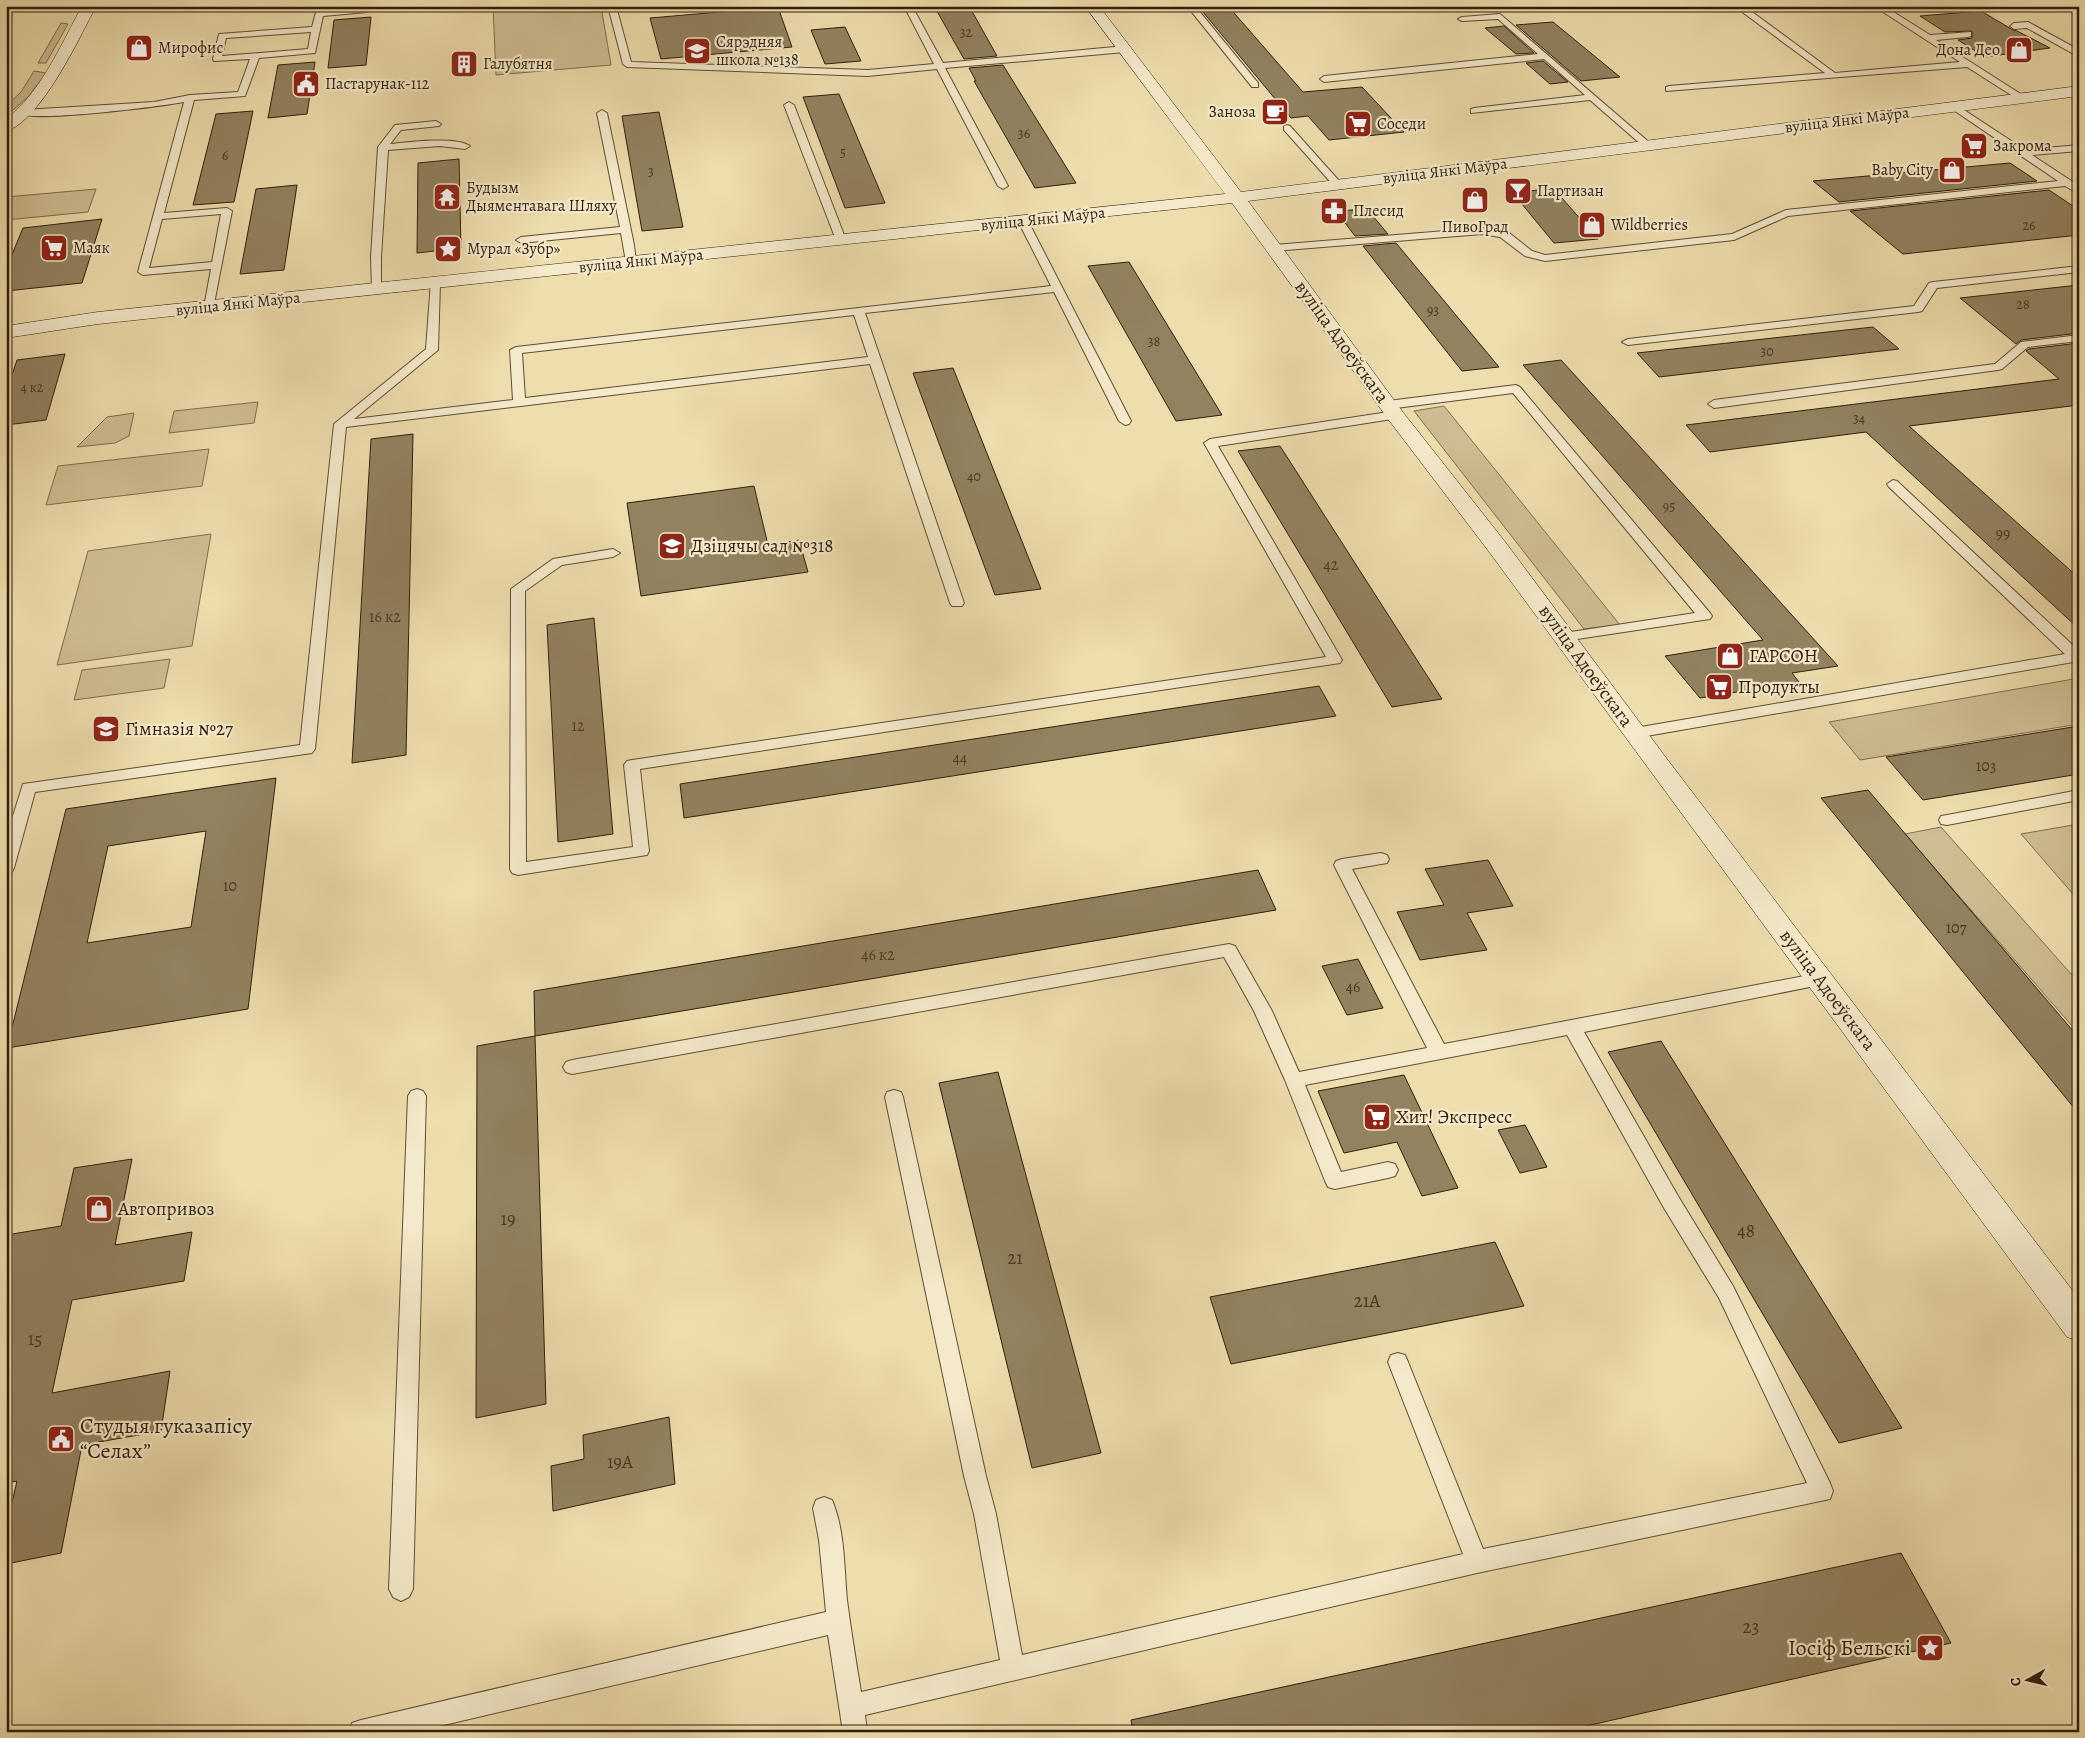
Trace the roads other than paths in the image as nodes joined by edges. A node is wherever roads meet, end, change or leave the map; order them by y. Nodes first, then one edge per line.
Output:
1 (88, 6) edge
2 (365, 6) edge
3 (612, 6) edge
4 (908, 6) edge
5 (1092, 6) edge
6 (1190, 6) edge
7 (1738, 6) edge
8 (1878, 6) edge
9 (1462, 19) dead end
10 (2014, 26) dead end
11 (316, 29) junction
12 (1968, 34) dead end
13 (1927, 38) junction
14 (1124, 49) junction
15 (2079, 54) edge
16 (255, 56) junction
17 (1546, 56) junction
18 (1969, 64) junction
19 (938, 66) junction
20 (1834, 76) junction
21 (1324, 79) dead end
22 (1255, 85) dead end
23 (1669, 89) dead end
24 (2079, 91) edge
25 (1592, 97) junction
26 (190, 98) junction
27 (2022, 98) junction
28 (789, 105) dead end
29 (1955, 107) junction
30 (1474, 111) dead end
31 (24, 113) junction
32 (602, 113) dead end
33 (436, 124) dead end
34 (6, 126) edge
35 (1287, 128) dead end
36 (1647, 145) junction
37 (465, 146) dead end
38 (383, 147) junction
39 (2079, 148) edge
40 (2023, 153) junction
41 (2068, 183) junction
42 (1338, 185) junction
43 (1003, 186) dead end
44 (2079, 191) edge
45 (1237, 198) junction
46 (158, 216) junction
47 (1023, 221) junction
48 (626, 229) junction
49 (521, 240) dead end
50 (841, 240) junction
51 (1274, 248) junction
52 (631, 262) junction
53 (216, 266) junction
54 (2079, 269) edge
55 (435, 283) junction
56 (1057, 288) junction
57 (376, 290) junction
58 (208, 306) junction
59 (858, 310) junction
60 (6, 332) edge
61 (2079, 338) edge
62 (1628, 342) dead end
63 (874, 360) junction
64 (520, 402) junction
65 (1714, 404) dead end
66 (1392, 410) junction
67 (1125, 421) dead end
68 (340, 424) junction
69 (1894, 484) dead end
70 (613, 553) dead end
71 (957, 603) dead end
72 (1564, 637) junction
73 (2078, 657) edge
74 (1635, 733) junction
75 (2079, 796) edge
76 (1947, 820) dead end
77 (1380, 859) dead end
78 (6, 868) edge
79 (1820, 979) junction
80 (1572, 1027) junction
81 (1439, 1052) junction
82 (572, 1067) dead end
83 (1294, 1080) junction
84 (417, 1096) dead end
85 (894, 1097) dead end
86 (1388, 1170) dead end
87 (2079, 1326) edge
88 (1398, 1362) dead end
89 (824, 1508) dead end
90 (1477, 1562) junction
91 (400, 1589) dead end
92 (838, 1622) junction
93 (1013, 1669) junction
94 (852, 1706) junction
95 (361, 1732) edge
96 (855, 1732) edge

1 - 31 street
2 - 11 lane
3 - 19 lane
4 - 19 lane
5 - 14 street, вуліца Адоеўскага
6 - 22 lane
7 - 20 lane
8 - 13 lane
9 - 17 lane
10 - 15 lane
11 - 16 lane
11 - 16 lane
12 - 13 lane
13 - 18 lane
14 - 19 lane
14 - 45 street, вуліца Адоеўскага
16 - 26 lane
17 - 21 lane
17 - 25 lane
18 - 20 lane
18 - 27 lane
19 - 43 lane
20 - 23 lane
24 - 27 street, вуліца Янкі Маўра
25 - 30 lane
25 - 36 lane
26 - 31 lane
26 - 46 lane
27 - 29 street, вуліца Янкі Маўра
28 - 50 lane
29 - 36 street, вуліца Янкі Маўра
29 - 40 lane
31 - 34 street
32 - 48 lane
33 - 38 lane
35 - 42 lane
36 - 42 street, вуліца Янкі Маўра
37 - 38 lane
38 - 57 lane
39 - 40 lane
40 - 41 lane
41 - 44 lane
41 - 51 lane
42 - 45 street, вуліца Янкі Маўра
45 - 47 street, вуліца Янкі Маўра
45 - 51 street, вуліца Адоеўскага
46 - 53 lane
46 - 53 lane
47 - 50 street, вуліца Янкі Маўра
47 - 56 lane
48 - 49 lane
48 - 52 lane
50 - 52 street, вуліца Янкі Маўра
51 - 66 street, вуліца Адоеўскага
52 - 55 street, вуліца Янкі Маўра
53 - 58 lane
54 - 62 lane
55 - 57 street, вуліца Янкі Маўра
55 - 68 lane
56 - 59 lane
56 - 67 lane
57 - 58 street, вуліца Янкі Маўра
58 - 60 street, вуліца Янкі Маўра
59 - 63 lane
59 - 64 lane
61 - 65 lane
63 - 64 lane
63 - 71 lane
64 - 68 lane
66 - 70 lane
66 - 72 street, вуліца Адоеўскага
66 - 72 lane
68 - 78 lane
69 - 73 lane
72 - 74 street, вуліца Адоеўскага
73 - 74 lane
74 - 79 street, вуліца Адоеўскага
75 - 76 lane
77 - 81 lane
79 - 80 lane
79 - 87 street, вуліца Адоеўскага
80 - 81 lane
80 - 90 lane
81 - 83 lane
82 - 83 lane
83 - 86 lane
84 - 91 lane
85 - 93 lane
88 - 90 lane
89 - 92 lane
90 - 93 lane
92 - 94 lane
92 - 95 lane
93 - 94 lane
94 - 96 lane

